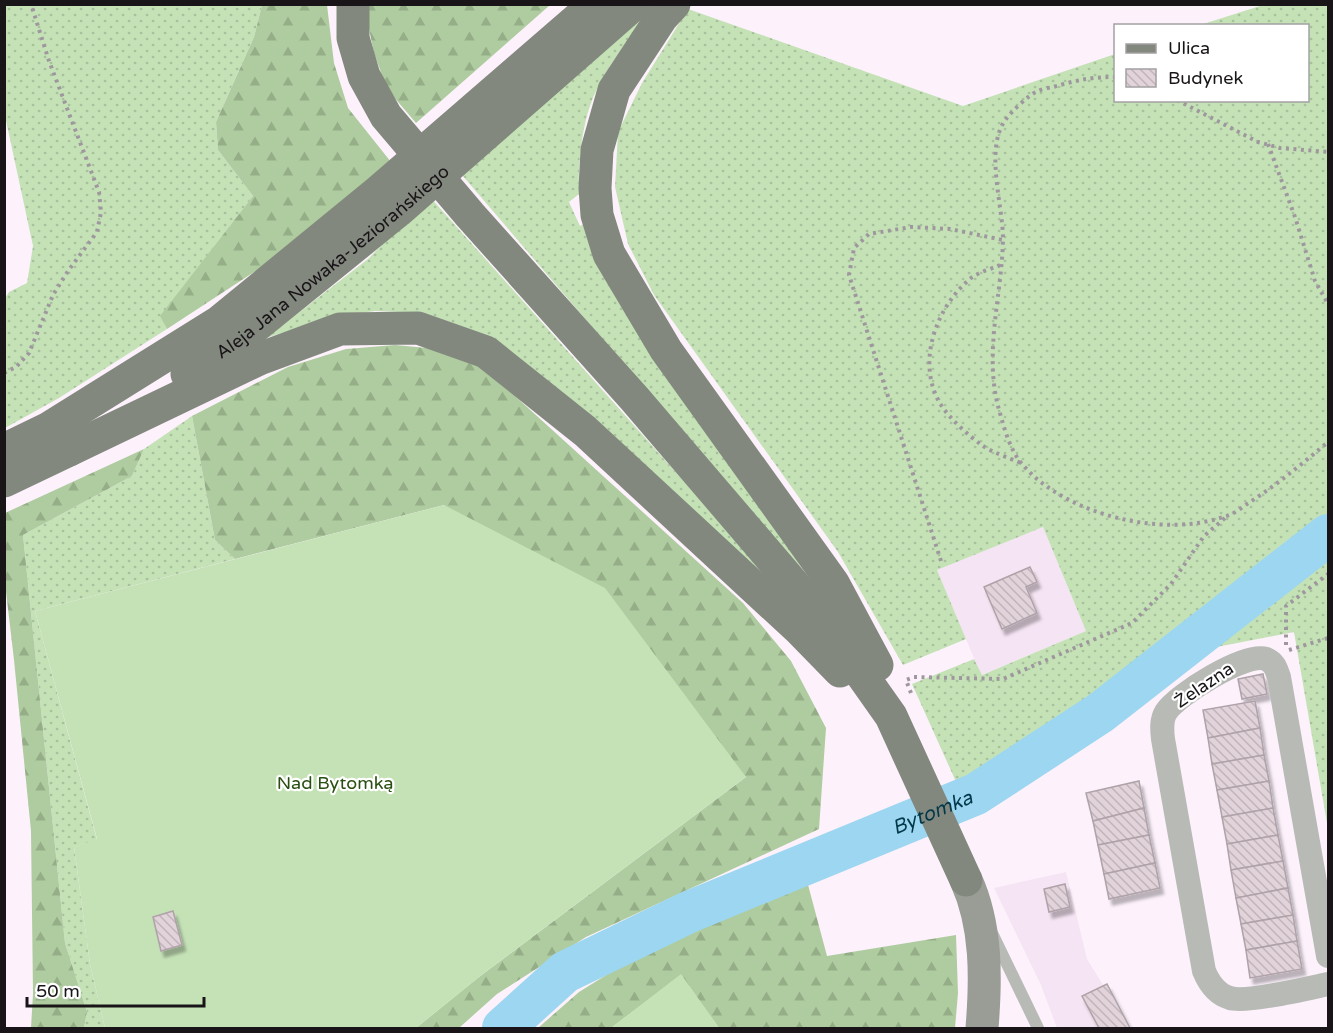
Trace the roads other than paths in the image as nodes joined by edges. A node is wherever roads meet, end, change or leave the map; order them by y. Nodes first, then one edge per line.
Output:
1 (353, 4) edge
2 (595, 4) edge
3 (634, 4) edge
4 (674, 4) edge
5 (577, 15) edge
6 (4, 450) edge
7 (69, 450) junction
8 (4, 481) edge
9 (891, 716) junction
10 (967, 883) junction
11 (1329, 956) edge
12 (1329, 984) edge
13 (982, 1029) edge
14 (1038, 1029) edge

1 - 9 main road
2 - 5 main road, Aleja Jana Nowaka-Jeziorańskiego
3 - 7 main road, Aleja Jana Nowaka-Jeziorańskiego
4 - 9 main road
5 - 6 main road, Aleja Jana Nowaka-Jeziorańskiego
7 - 8 main road, Aleja Jana Nowaka-Jeziorańskiego
7 - 9 main road
9 - 10 main road
10 - 13 main road
10 - 14 lane
11 - 12 street, Żelazna

